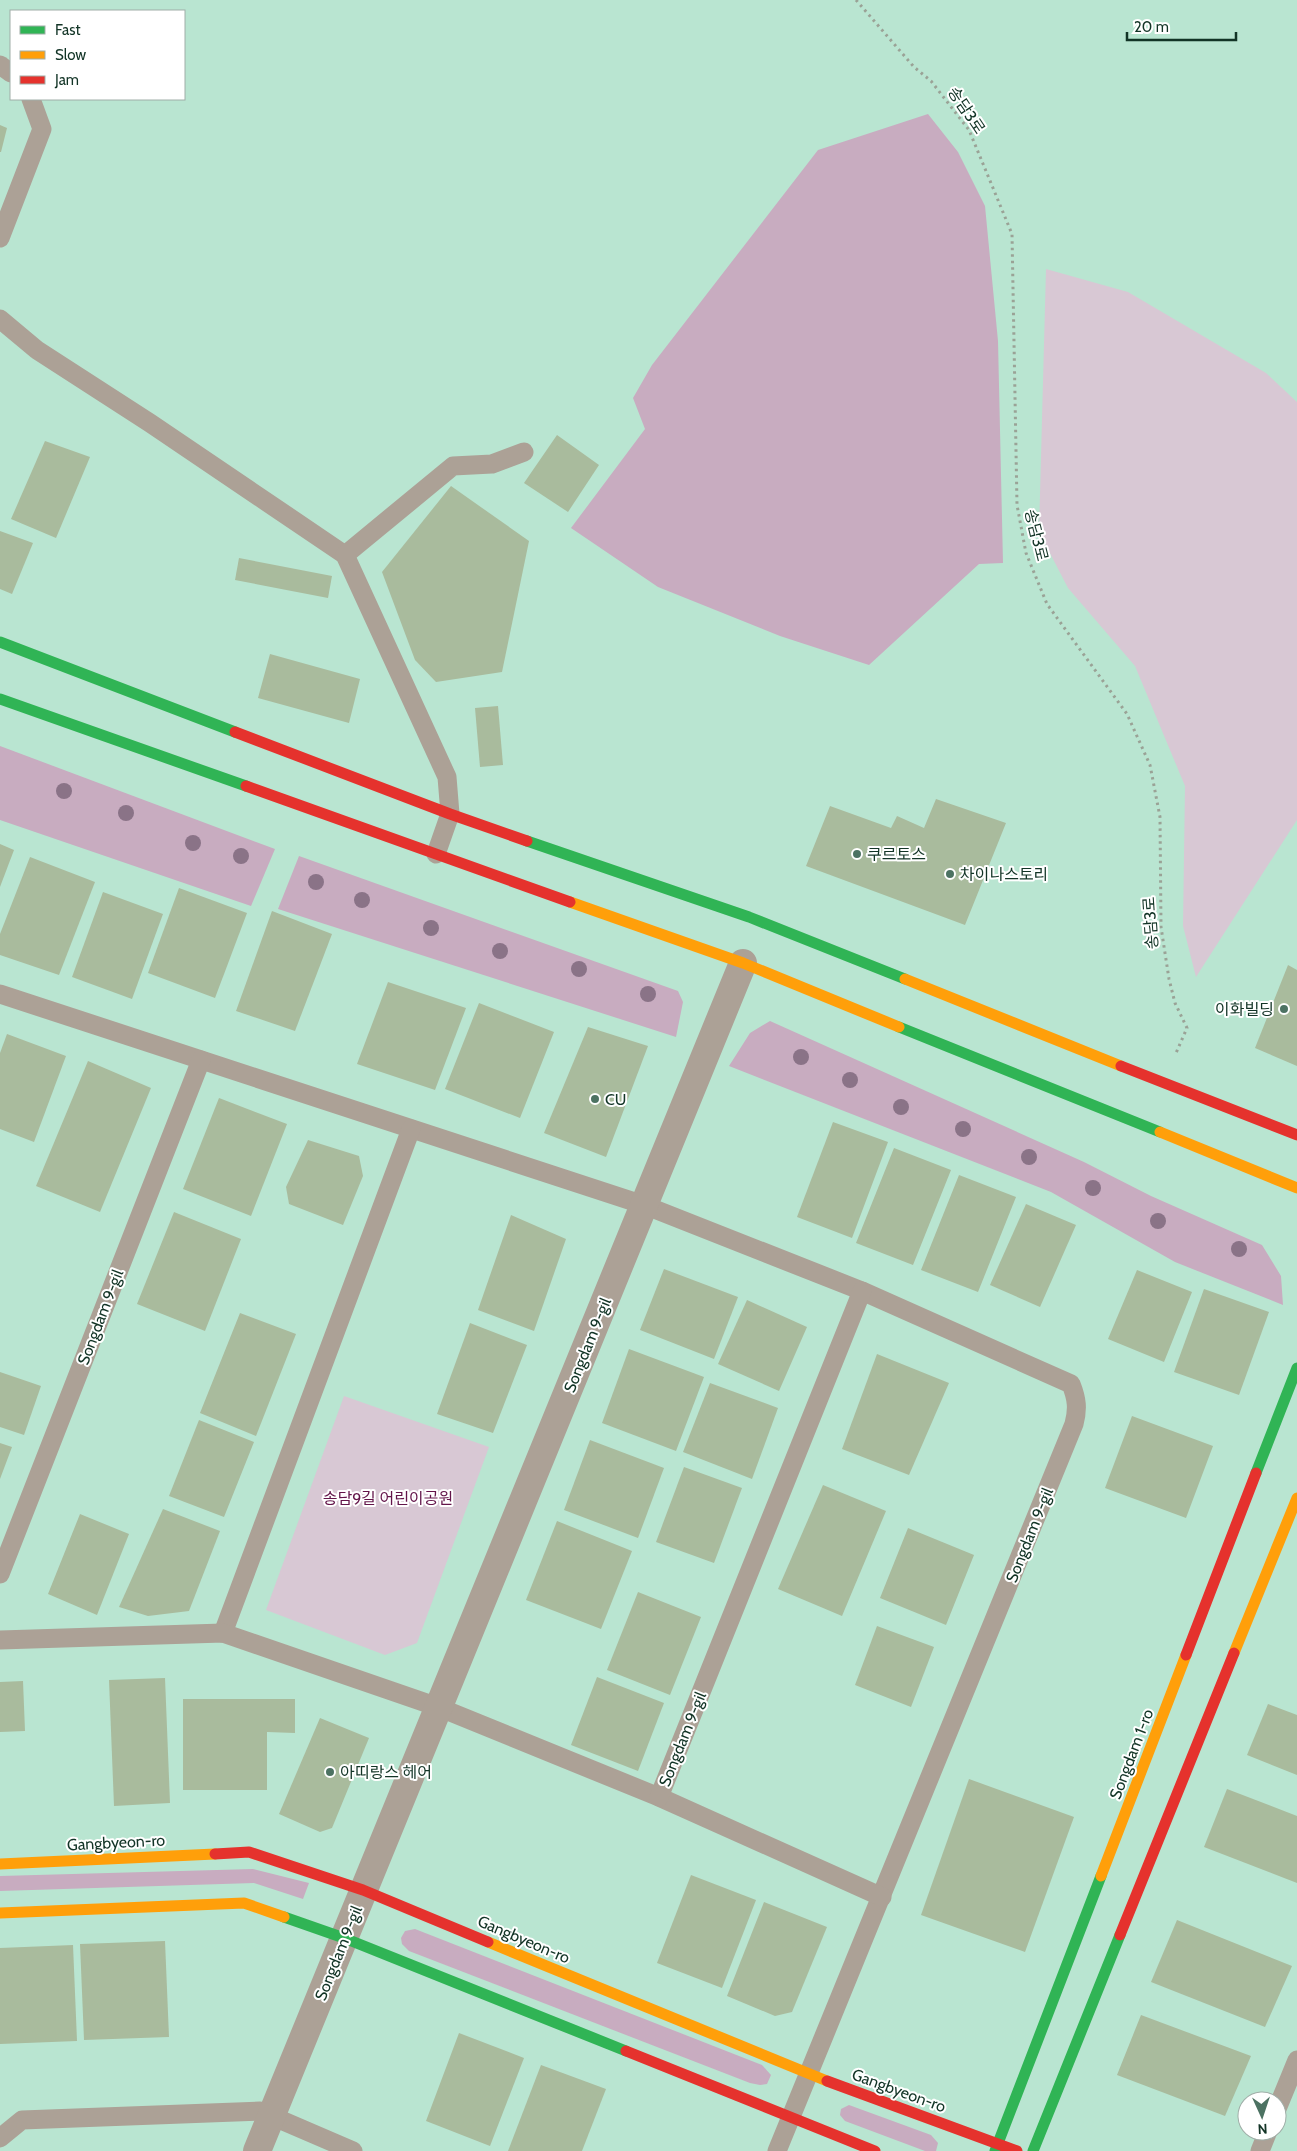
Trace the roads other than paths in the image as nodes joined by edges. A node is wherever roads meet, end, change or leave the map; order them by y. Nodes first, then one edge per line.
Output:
1 (31, 100) edge
2 (0, 238) edge
3 (0, 319) edge
4 (524, 452) dead end
5 (345, 555) junction
6 (0, 642) edge
7 (0, 699) edge
8 (450, 814) junction
9 (436, 854) junction
10 (743, 963) junction
11 (0, 994) edge
12 (201, 1060) junction
13 (411, 1129) junction
14 (1297, 1135) edge
15 (1297, 1188) edge
16 (644, 1205) junction
17 (862, 1291) junction
18 (1297, 1368) edge
19 (1297, 1498) edge
20 (0, 1574) edge
21 (223, 1634) junction
22 (0, 1640) edge
23 (438, 1707) junction
24 (659, 1797) junction
25 (0, 1864) edge
26 (363, 1890) junction
27 (882, 1897) junction
28 (0, 1913) edge
29 (344, 1938) junction
30 (1296, 2064) edge
31 (808, 2074) junction
32 (1285, 2091) edge
33 (271, 2116) junction
34 (792, 2117) junction
35 (0, 2138) edge
36 (996, 2147) edge
37 (257, 2151) edge
38 (353, 2151) edge
39 (778, 2151) edge
40 (875, 2151) edge
41 (1016, 2151) edge
42 (1033, 2151) edge

1 - 2 lane
3 - 5 lane
4 - 5 lane
5 - 8 lane
6 - 8 main road
7 - 9 main road
8 - 9 lane
8 - 14 main road
9 - 10 main road
10 - 15 main road
10 - 16 street, Songdam 9-gil
11 - 12 lane, Songdam 9-gil
12 - 13 lane, Songdam 9-gil
12 - 20 lane, Songdam 9-gil
13 - 16 lane, Songdam 9-gil
13 - 21 lane
16 - 17 lane, Songdam 9-gil
16 - 23 street, Songdam 9-gil
17 - 24 lane, Songdam 9-gil
17 - 27 lane, Songdam 9-gil
18 - 36 main road, Songdam 1-ro
19 - 42 main road
21 - 22 lane, Songdam 9-gil
21 - 23 lane, Songdam 9-gil
23 - 24 lane, Songdam 9-gil
23 - 26 street, Songdam 9-gil
24 - 27 lane, Songdam 9-gil
25 - 26 main road, Gangbyeon-ro
26 - 29 street, Songdam 9-gil
26 - 31 main road, Gangbyeon-ro
27 - 31 lane, Songdam 9-gil
28 - 29 main road
29 - 33 street, Songdam 9-gil
29 - 34 main road
30 - 32 lane
31 - 34 lane, Songdam 9-gil
31 - 36 main road, Gangbyeon-ro
33 - 35 lane
33 - 37 street, Songdam 9-gil
33 - 38 lane
34 - 39 lane, Songdam 9-gil
34 - 40 main road
36 - 41 main road, Gangbyeon-ro

